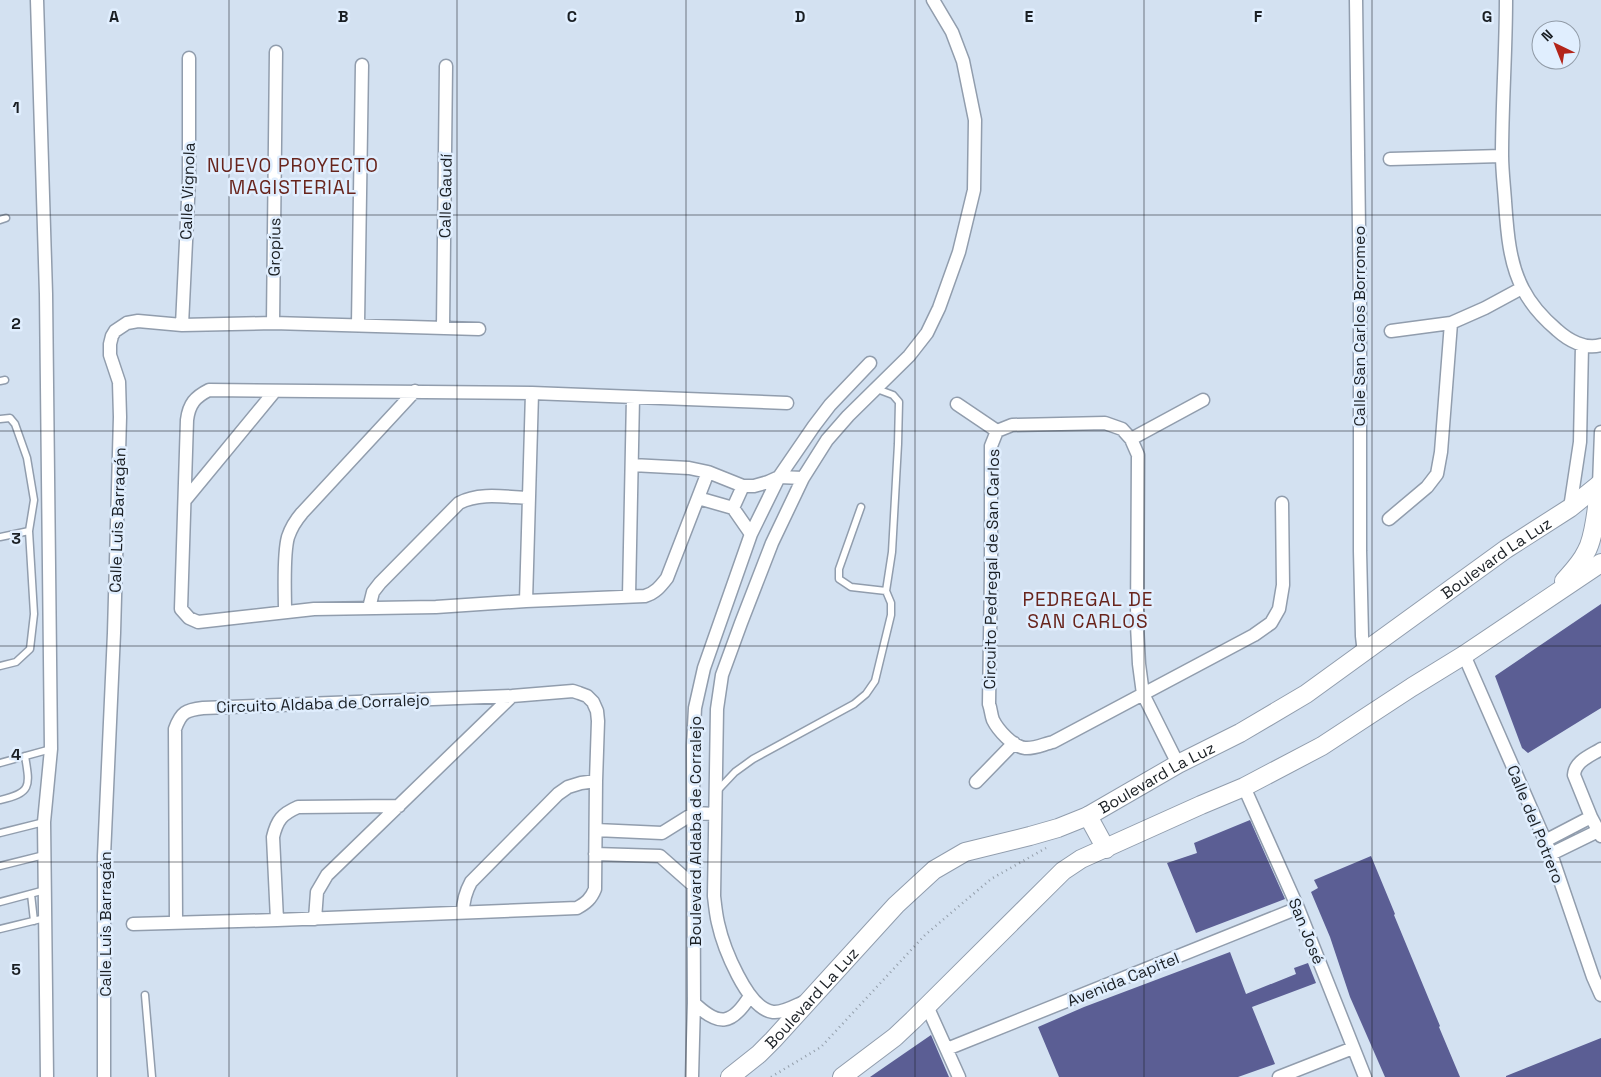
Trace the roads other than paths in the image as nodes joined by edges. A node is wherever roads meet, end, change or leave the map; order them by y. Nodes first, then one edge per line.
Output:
1 (37, 0) edge
2 (933, 0) edge
3 (1356, 0) edge
4 (1506, 0) edge
5 (276, 52) dead end
6 (189, 58) dead end
7 (362, 65) dead end
8 (446, 66) dead end
9 (1502, 156) junction
10 (1390, 159) dead end
11 (1522, 288) junction
12 (273, 323) junction
13 (1451, 323) junction
14 (182, 324) junction
15 (358, 324) junction
16 (444, 327) junction
17 (479, 329) dead end
18 (1390, 331) dead end
19 (1582, 345) junction
20 (1601, 345) edge
21 (870, 363) dead end
22 (877, 389) junction
23 (275, 391) junction
24 (414, 391) junction
25 (532, 394) junction
26 (633, 397) junction
27 (1203, 400) dead end
28 (787, 403) dead end
29 (957, 404) dead end
30 (0, 419) edge
31 (997, 431) junction
32 (1601, 432) edge
33 (1131, 439) junction
34 (1580, 442) junction
35 (1601, 442) edge
36 (632, 465) junction
37 (708, 472) junction
38 (779, 477) junction
39 (803, 478) junction
40 (1600, 484) edge
41 (743, 486) junction
42 (528, 498) junction
43 (698, 498) junction
44 (186, 499) junction
45 (1282, 503) dead end
46 (860, 507) dead end
47 (733, 508) junction
48 (1570, 508) junction
49 (1389, 519) dead end
50 (1597, 527) edge
51 (29, 530) junction
52 (751, 534) junction
53 (0, 538) edge
54 (1601, 563) edge
55 (886, 592) junction
56 (629, 596) junction
57 (1551, 596) junction
58 (526, 600) junction
59 (369, 608) junction
60 (285, 611) junction
61 (1364, 653) junction
62 (1464, 655) junction
63 (0, 666) edge
64 (1143, 694) junction
65 (512, 696) junction
66 (1014, 743) junction
67 (51, 749) junction
68 (1601, 749) edge
69 (25, 756) junction
70 (0, 763) edge
71 (1178, 764) junction
72 (596, 781) junction
73 (976, 782) dead end
74 (1244, 787) junction
75 (715, 793) junction
76 (0, 800) edge
77 (399, 806) junction
78 (694, 813) junction
79 (715, 814) junction
80 (1088, 816) junction
81 (1591, 818) junction
82 (44, 822) junction
83 (596, 830) junction
84 (0, 833) edge
85 (662, 833) junction
86 (1600, 833) edge
87 (1545, 841) junction
88 (1106, 849) junction
89 (595, 854) junction
90 (1551, 854) junction
91 (44, 855) junction
92 (660, 856) junction
93 (0, 866) edge
94 (694, 886) junction
95 (45, 890) junction
96 (31, 894) junction
97 (0, 902) edge
98 (1298, 908) junction
99 (463, 912) junction
100 (40, 919) junction
101 (315, 919) junction
102 (277, 920) junction
103 (176, 922) junction
104 (133, 924) dead end
105 (0, 929) edge
106 (145, 995) dead end
107 (1601, 995) edge
108 (750, 996) junction
109 (811, 999) junction
110 (694, 1002) junction
111 (927, 1006) junction
112 (1353, 1048) junction
113 (947, 1049) junction
114 (47, 1077) edge
115 (104, 1077) edge
116 (152, 1077) edge
117 (692, 1077) edge
118 (730, 1077) edge
119 (842, 1077) edge
120 (959, 1077) edge
121 (1279, 1077) edge
122 (1364, 1077) edge

1 - 67 street
2 - 22 street, Boulevard Aldaba de Corralejo
3 - 61 street, Calle San Carlos Borromeo
4 - 9 street
5 - 12 street, Gropíus
6 - 14 street, Calle Vignola
7 - 15 street
8 - 16 street, Calle Gaudí
9 - 10 street
9 - 11 street
11 - 13 street
11 - 19 street
12 - 14 street, Calle Luis Barragán
12 - 15 street, Calle Luis Barragán
13 - 18 street
13 - 49 street
14 - 115 street, Calle Luis Barragán
15 - 16 street, Calle Luis Barragán
16 - 17 street, Calle Luis Barragán
19 - 20 street
19 - 34 street
21 - 38 street, Boulevard Aldaba de Corralejo
22 - 39 street, Boulevard Aldaba de Corralejo
22 - 55 lane
23 - 24 street
23 - 44 street
23 - 44 street
24 - 25 street
24 - 60 street
25 - 26 street
25 - 42 street
26 - 28 street
26 - 36 street
27 - 33 street
29 - 31 street
30 - 51 lane
31 - 33 street, Circuito Pedregal de San Carlos
31 - 66 street, Circuito Pedregal de San Carlos
32 - 35 street
33 - 64 street
34 - 35 street
34 - 48 street
35 - 40 street
36 - 37 street
36 - 56 street
37 - 41 street
37 - 43 street
38 - 39 street
38 - 41 street
38 - 52 street, Boulevard Aldaba de Corralejo
39 - 75 street, Boulevard Aldaba de Corralejo
40 - 48 main road, Boulevard La Luz
40 - 50 main road
41 - 47 street
42 - 58 street
42 - 59 street
43 - 47 street
43 - 56 street
44 - 60 street
45 - 64 street
46 - 55 lane
47 - 52 street
48 - 50 main road
48 - 61 main road, Boulevard La Luz
50 - 57 main road
51 - 53 lane
51 - 63 lane
52 - 78 street, Boulevard Aldaba de Corralejo
54 - 57 main road
55 - 75 lane
56 - 58 street
57 - 62 main road
58 - 59 street
59 - 60 street
61 - 71 main road, Boulevard La Luz
62 - 74 main road
62 - 87 street, Calle del Potrero
64 - 66 street
64 - 71 street
65 - 72 street, Circuito Aldaba de Corralejo
65 - 77 street
65 - 103 street, Circuito Aldaba de Corralejo
66 - 73 street
67 - 69 lane
67 - 82 street
68 - 81 street
69 - 70 lane
69 - 76 lane
71 - 80 main road, Boulevard La Luz
72 - 83 street, Circuito Aldaba de Corralejo
72 - 99 street
74 - 88 main road
74 - 98 street, San José
75 - 79 street, Boulevard Aldaba de Corralejo
77 - 101 street
77 - 102 street
78 - 79 street
78 - 85 street
78 - 94 street, Boulevard Aldaba de Corralejo
79 - 108 street, Boulevard Aldaba de Corralejo
80 - 88 main road
80 - 109 main road, Boulevard La Luz
81 - 86 street
81 - 87 street
82 - 84 lane
82 - 91 street
83 - 85 street
83 - 89 street, Circuito Aldaba de Corralejo
85 - 92 street
86 - 90 street
87 - 90 street, Calle del Potrero
88 - 111 main road
89 - 92 street
89 - 99 street, Circuito Aldaba de Corralejo
90 - 107 street, Calle del Potrero
91 - 93 lane
91 - 95 street
92 - 94 street
94 - 110 street, Boulevard Aldaba de Corralejo
95 - 96 lane
95 - 100 street
96 - 97 lane
96 - 100 lane
98 - 112 street, San José
98 - 113 street, Avenida Capitel
99 - 101 street, Circuito Aldaba de Corralejo
100 - 105 lane
100 - 114 street
101 - 102 street, Circuito Aldaba de Corralejo
102 - 103 street, Circuito Aldaba de Corralejo
103 - 104 street, Circuito Aldaba de Corralejo
106 - 116 lane
108 - 109 street, Boulevard Aldaba de Corralejo
108 - 110 street
109 - 118 main road, Boulevard La Luz
110 - 117 street, Boulevard Aldaba de Corralejo
111 - 113 street
111 - 119 main road
112 - 121 street
112 - 122 street, San José
113 - 120 street

